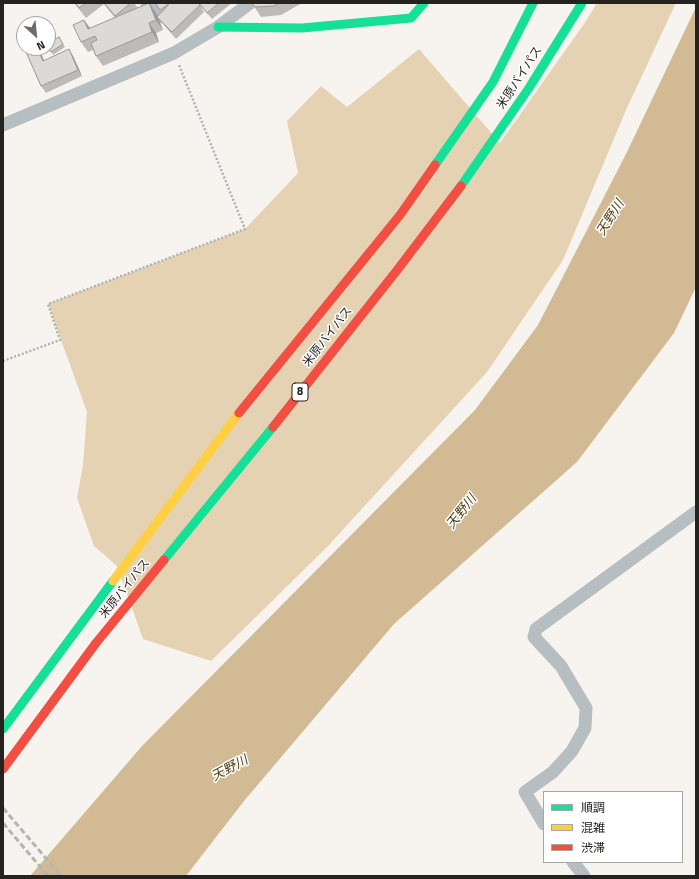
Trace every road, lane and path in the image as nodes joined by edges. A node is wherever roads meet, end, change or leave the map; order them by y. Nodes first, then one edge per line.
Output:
1 (148, 3) edge
2 (250, 3) edge
3 (413, 3) edge
4 (424, 3) edge
5 (533, 3) edge
6 (582, 3) edge
7 (160, 17) edge
8 (411, 18) junction
9 (218, 27) junction
10 (174, 53) junction
11 (3, 125) edge
12 (3, 361) edge
13 (696, 512) edge
14 (3, 729) edge
15 (3, 769) edge
16 (543, 822) edge
17 (574, 863) edge
18 (584, 876) edge

1 - 7 street
2 - 9 street
3 - 8 street
4 - 8 main road
5 - 14 main road
6 - 15 main road, 米原バイパス / 8
8 - 9 main road
9 - 10 street
10 - 11 street
10 - 12 path
13 - 16 street
17 - 18 street

